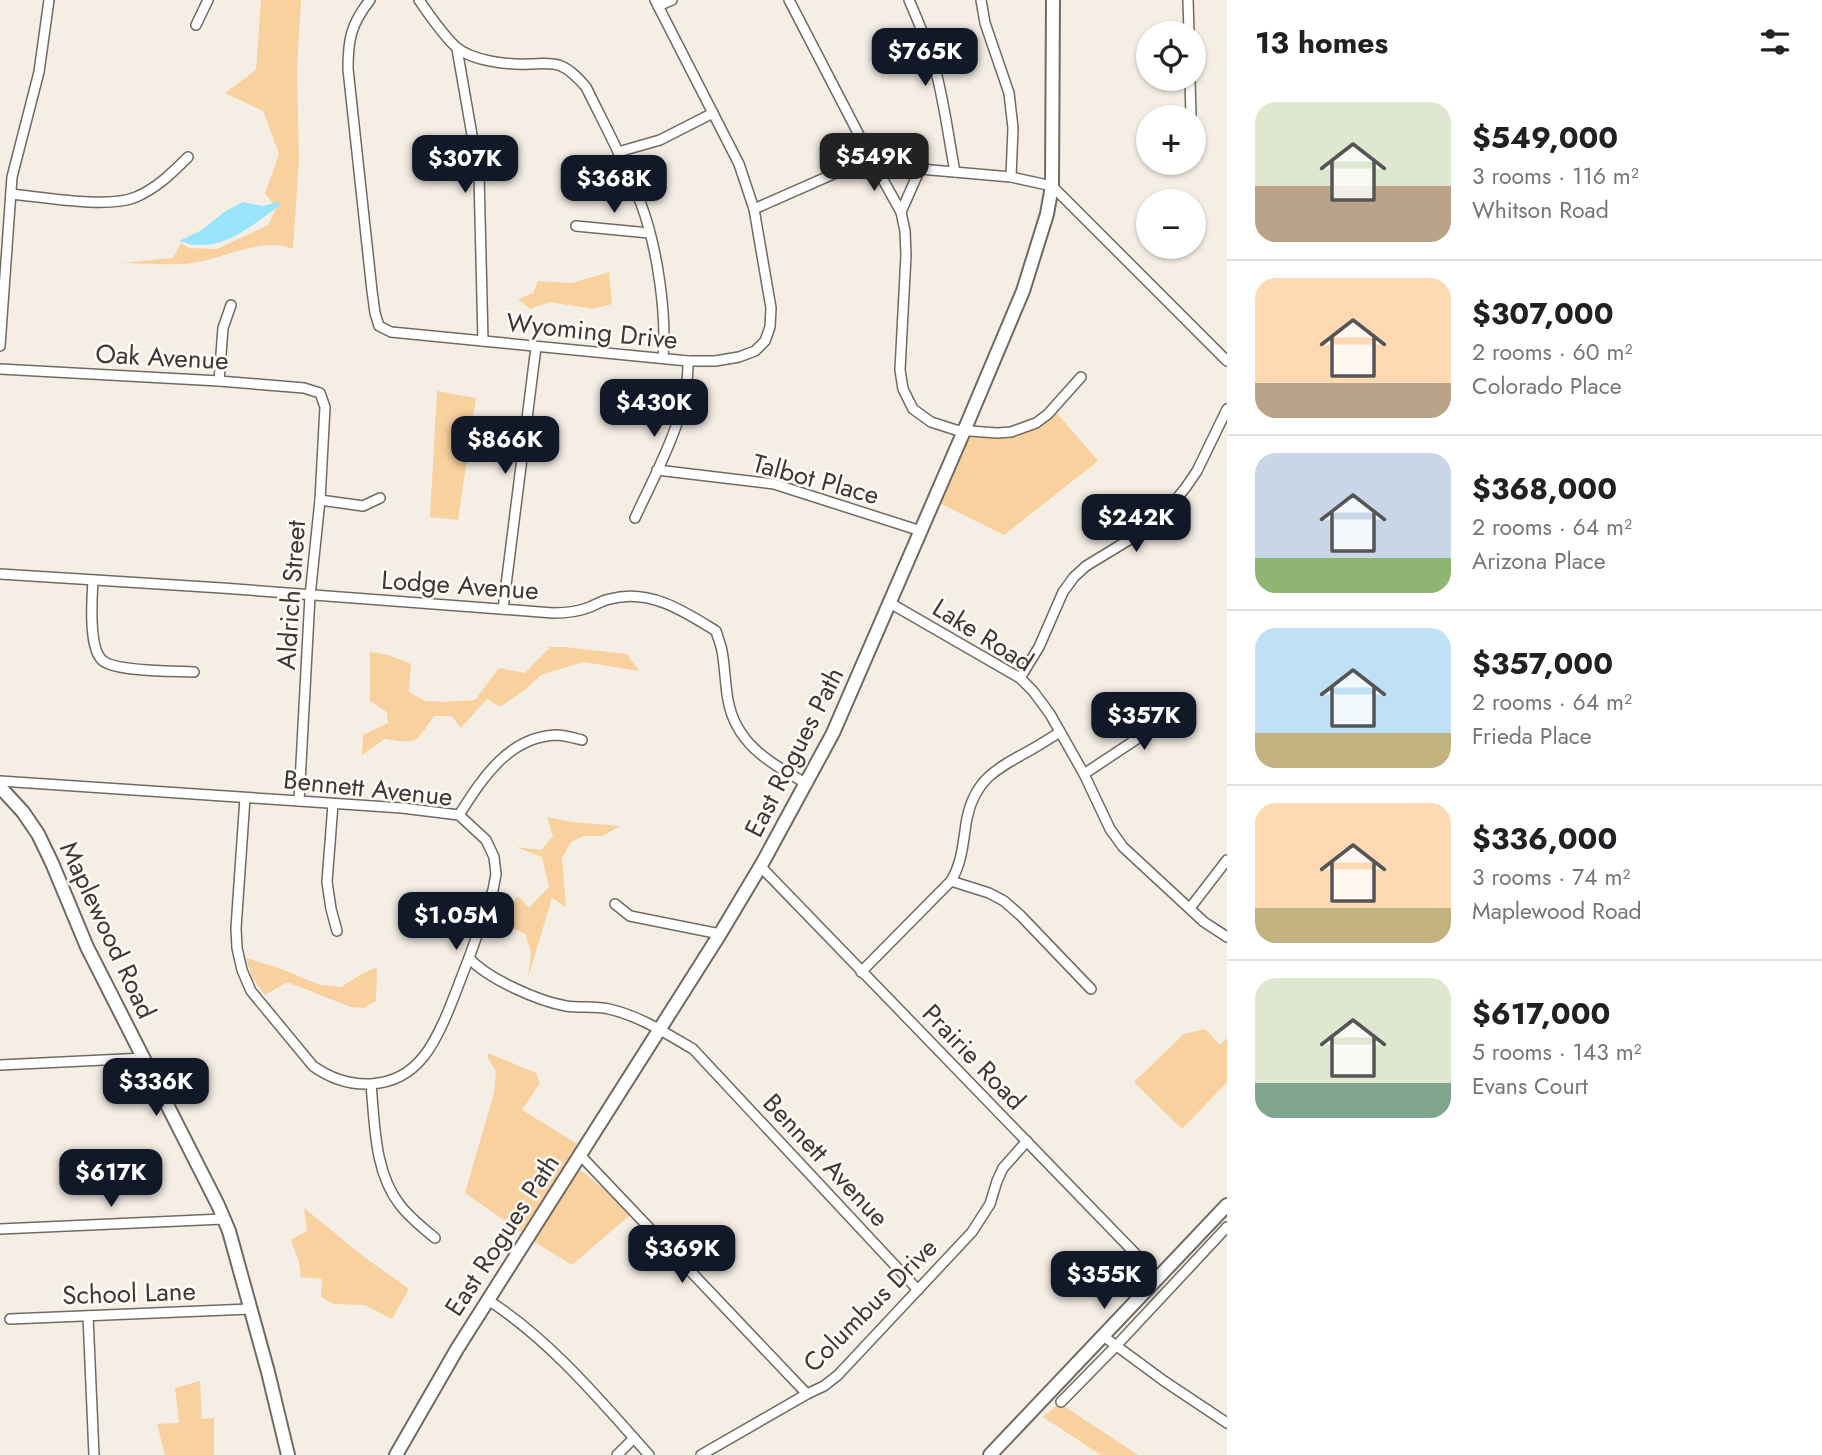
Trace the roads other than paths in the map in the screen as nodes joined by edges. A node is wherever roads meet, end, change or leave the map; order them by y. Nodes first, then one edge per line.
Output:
1 (49, 0) edge
2 (208, 0) edge
3 (370, 0) edge
4 (419, 0) edge
5 (672, 0) edge
6 (789, 0) edge
7 (909, 0) edge
8 (981, 0) edge
9 (1053, 0) edge
10 (1188, 0) edge
11 (656, 3) edge
12 (1189, 21) edge
13 (196, 25) dead end
14 (457, 48) junction
15 (713, 113) junction
16 (618, 152) junction
17 (188, 158) dead end
18 (872, 160) junction
19 (920, 169) junction
20 (955, 172) junction
21 (1011, 177) junction
22 (1052, 186) junction
23 (11, 194) junction
24 (754, 209) junction
25 (901, 212) junction
26 (576, 226) dead end
27 (649, 233) junction
28 (231, 305) dead end
29 (483, 341) junction
30 (0, 346) edge
31 (536, 347) junction
32 (663, 358) junction
33 (688, 361) junction
34 (1227, 361) edge
35 (0, 369) edge
36 (1081, 377) dead end
37 (219, 381) junction
38 (320, 393) joint
39 (1227, 409) edge
40 (964, 431) junction
41 (657, 470) junction
42 (380, 498) dead end
43 (320, 500) junction
44 (635, 518) dead end
45 (921, 531) junction
46 (0, 574) edge
47 (93, 580) junction
48 (310, 596) junction
49 (890, 603) junction
50 (503, 608) junction
51 (194, 672) dead end
52 (1020, 678) junction
53 (1188, 705) dead end
54 (1060, 732) junction
55 (582, 740) dead end
56 (1084, 774) junction
57 (0, 784) edge
58 (807, 784) junction
59 (245, 798) junction
60 (299, 801) junction
61 (333, 804) junction
62 (459, 815) junction
63 (1227, 860) edge
64 (761, 866) junction
65 (951, 881) junction
66 (615, 904) dead end
67 (1190, 908) junction
68 (337, 931) dead end
69 (720, 934) junction
70 (1227, 937) edge
71 (469, 958) junction
72 (861, 972) junction
73 (1091, 989) dead end
74 (660, 1029) junction
75 (145, 1058) junction
76 (0, 1065) edge
77 (371, 1084) junction
78 (1027, 1141) junction
79 (580, 1155) junction
80 (1227, 1205) edge
81 (223, 1219) junction
82 (1227, 1227) edge
83 (0, 1229) edge
84 (435, 1238) dead end
85 (1158, 1277) junction
86 (918, 1290) junction
87 (488, 1300) junction
88 (250, 1309) junction
89 (88, 1315) junction
90 (10, 1319) dead end
91 (1103, 1336) junction
92 (1115, 1347) junction
93 (807, 1394) junction
94 (1061, 1402) dead end
95 (1227, 1423) edge
96 (635, 1438) junction
97 (94, 1455) edge
98 (288, 1455) edge
99 (396, 1455) edge
100 (617, 1455) edge
101 (649, 1455) edge
102 (701, 1455) edge
103 (990, 1455) edge

1 - 23 street
2 - 13 street
3 - 29 street, Wyoming Drive
4 - 14 street
5 - 11 street
6 - 18 street
7 - 20 street
8 - 21 street
9 - 22 street, East Rogues Path
10 - 12 street
11 - 15 street, Wyoming Drive
14 - 16 street
14 - 29 street
15 - 16 street
15 - 24 street, Wyoming Drive
16 - 27 street
17 - 23 street
18 - 19 street
18 - 24 street
18 - 25 street
19 - 20 street
19 - 25 street
20 - 21 street
21 - 22 street
22 - 34 street
22 - 40 street, East Rogues Path
23 - 30 street
24 - 33 street, Wyoming Drive
25 - 40 street
26 - 27 street
27 - 32 street
28 - 37 street
29 - 31 street, Wyoming Drive
31 - 32 street, Wyoming Drive
31 - 50 street
32 - 33 street, Wyoming Drive
33 - 41 street
35 - 37 street, Oak Avenue
36 - 40 street
37 - 38 street, Oak Avenue
38 - 43 street, Aldrich Street
39 - 52 street
40 - 45 street, East Rogues Path
41 - 44 street
41 - 45 street, Talbot Place
42 - 43 street
43 - 48 street, Aldrich Street
45 - 49 street, East Rogues Path
46 - 47 street, Lodge Avenue
47 - 48 street, Lodge Avenue
47 - 51 street
48 - 50 street, Lodge Avenue
48 - 60 street, Aldrich Street
49 - 52 street, Lake Road
49 - 58 street, East Rogues Path
50 - 58 street, Lodge Avenue
52 - 54 street, Lake Road
53 - 56 street
54 - 56 street, Lake Road
54 - 65 street
55 - 62 street
56 - 67 street, Lake Road
57 - 59 street, Bennett Avenue
57 - 75 street, Maplewood Road
58 - 64 street, East Rogues Path
59 - 60 street, Bennett Avenue
59 - 77 street
60 - 61 street, Bennett Avenue
61 - 62 street, Bennett Avenue
61 - 68 street
62 - 71 street, Bennett Avenue
63 - 67 street
64 - 69 street, East Rogues Path
64 - 72 street, Prairie Road
65 - 72 street
65 - 73 street
66 - 69 street
67 - 70 street, Lake Road
69 - 74 street, East Rogues Path
71 - 74 street, Bennett Avenue
71 - 77 street
72 - 78 street, Prairie Road
74 - 79 street, East Rogues Path
74 - 86 street, Bennett Avenue
75 - 76 street
75 - 81 street, Maplewood Road
77 - 84 street
78 - 85 street, Prairie Road
78 - 86 street, Columbus Drive
79 - 87 street, East Rogues Path
79 - 93 street
80 - 85 street
81 - 83 street
81 - 88 street, Maplewood Road
82 - 92 street
85 - 91 street
86 - 93 street, Columbus Drive
87 - 96 street
87 - 99 street, East Rogues Path
88 - 89 street, School Lane
88 - 98 street, Maplewood Road
89 - 90 street, School Lane
89 - 97 street
91 - 92 street
91 - 103 street
92 - 94 street
92 - 95 street
93 - 102 street, Columbus Drive
96 - 100 street
96 - 101 street

